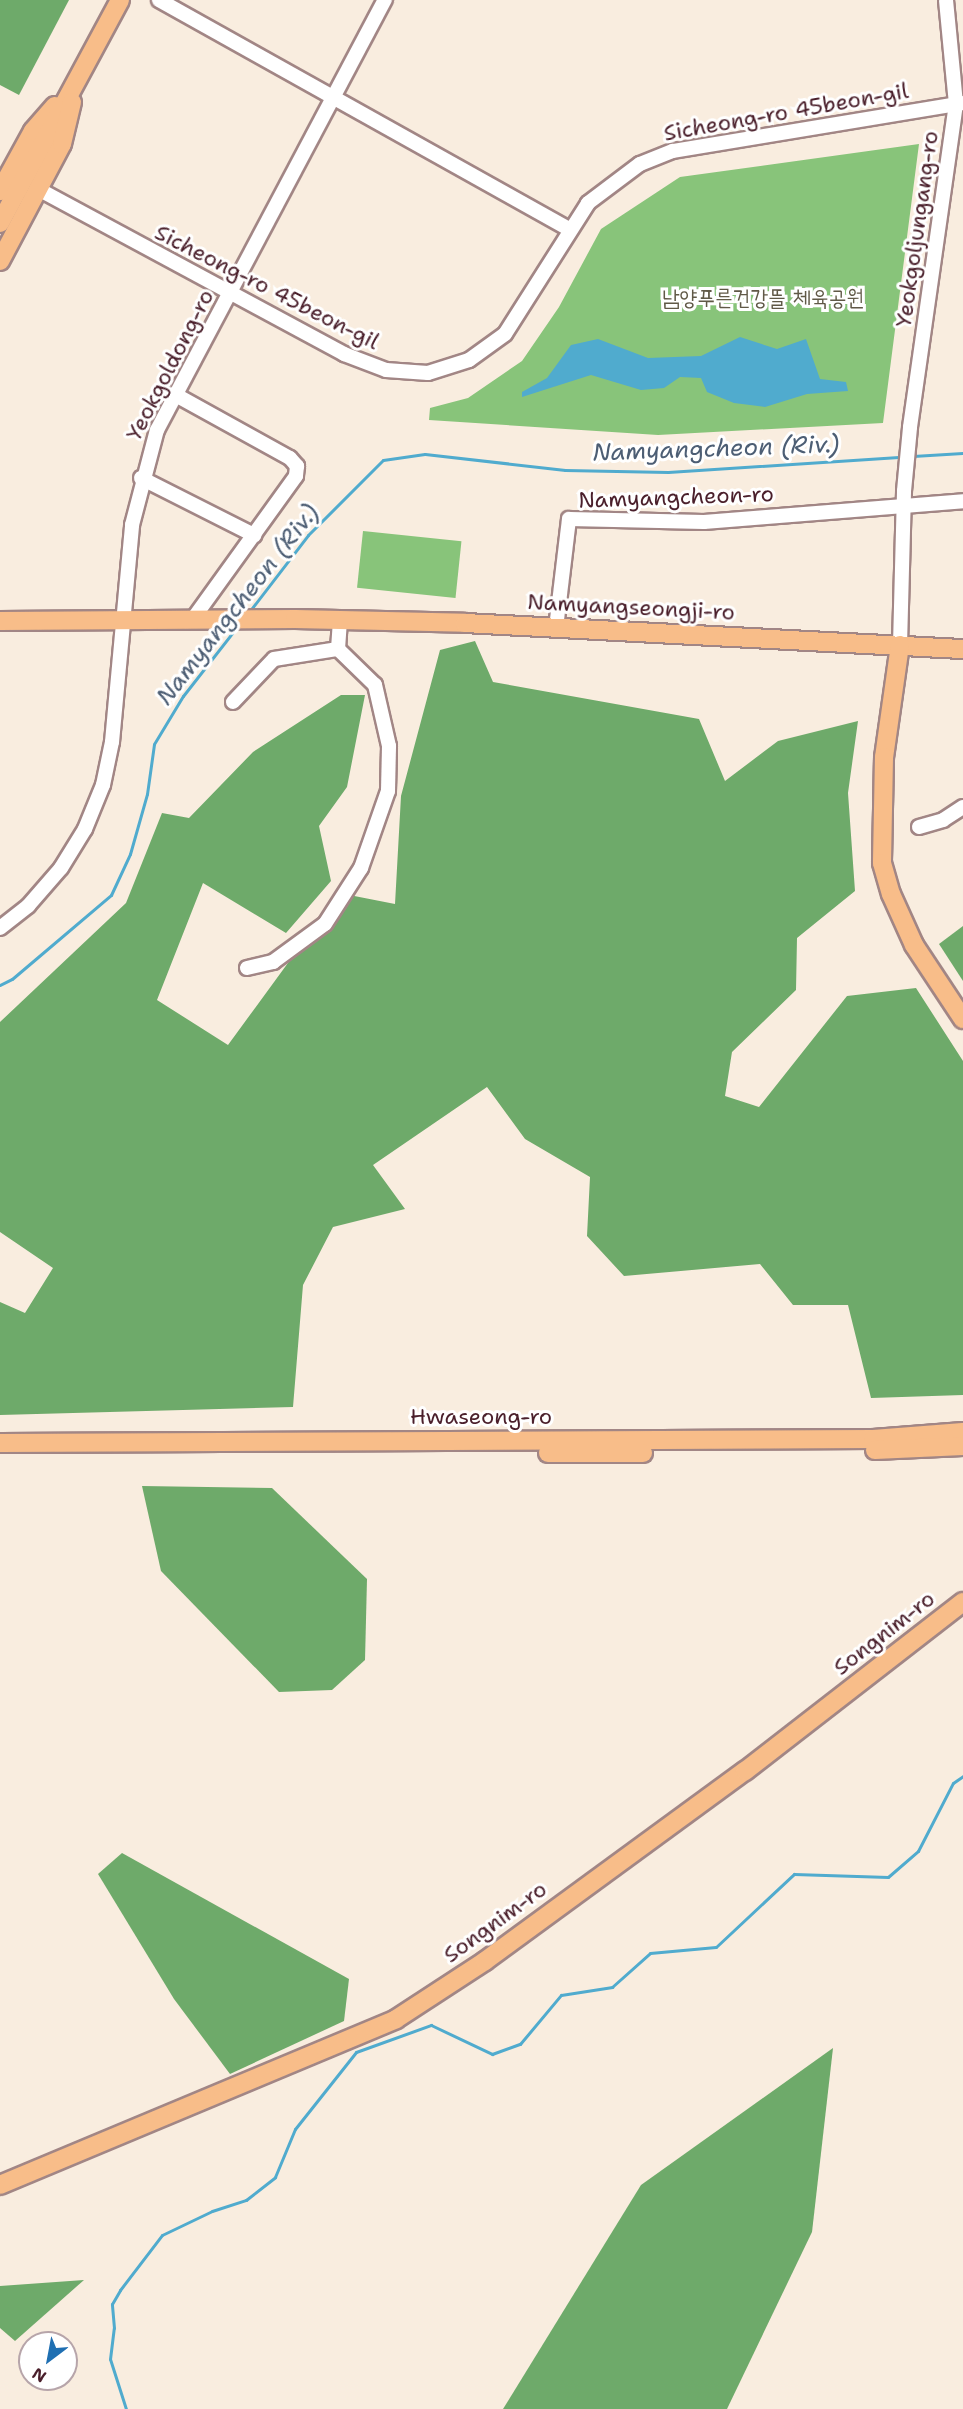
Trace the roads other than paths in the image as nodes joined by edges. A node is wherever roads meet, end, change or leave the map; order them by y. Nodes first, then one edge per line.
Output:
1 (120, 0) edge
2 (159, 0) edge
3 (386, 0) edge
4 (946, 0) edge
5 (78, 80) junction
6 (335, 96) junction
7 (959, 103) edge
8 (2, 181) edge
9 (38, 189) junction
10 (0, 223) edge
11 (569, 229) junction
12 (0, 261) edge
13 (230, 294) junction
14 (174, 394) junction
15 (141, 478) junction
16 (963, 501) edge
17 (903, 506) junction
18 (254, 535) junction
19 (194, 619) junction
20 (124, 620) junction
21 (340, 620) junction
22 (0, 621) edge
23 (556, 628) junction
24 (900, 645) junction
25 (338, 649) junction
26 (963, 649) edge
27 (233, 702) dead end
28 (963, 807) edge
29 (919, 827) dead end
30 (0, 928) edge
31 (247, 968) dead end
32 (963, 1019) edge
33 (963, 1432) edge
34 (0, 1435) edge
35 (0, 1443) edge
36 (162, 1444) junction
37 (963, 1446) edge
38 (0, 1456) edge
39 (963, 1602) edge
40 (0, 2185) edge

1 - 5 main road
2 - 6 street
3 - 6 street, Yeokgoldong-ro
4 - 7 street, Yeokgoljungang-ro
5 - 8 main road
5 - 9 main road
5 - 10 main road
6 - 11 street
6 - 13 street, Yeokgoldong-ro
7 - 11 street, Sicheong-ro 45beon-gil
7 - 17 street, Yeokgoljungang-ro
9 - 12 main road
9 - 13 street, Sicheong-ro 45beon-gil
11 - 13 street, Sicheong-ro 45beon-gil
13 - 14 street, Yeokgoldong-ro
14 - 15 street, Yeokgoldong-ro
14 - 18 street
15 - 18 street
15 - 20 street, Yeokgoldong-ro
16 - 17 street, Namyangcheon-ro
17 - 23 street, Namyangcheon-ro
17 - 24 street
18 - 19 street
19 - 20 main road
19 - 21 main road, Namyangseongji-ro
20 - 22 main road
20 - 30 street, Yeokgoldong-ro
21 - 23 main road, Namyangseongji-ro
21 - 25 street
23 - 24 main road, Namyangseongji-ro
24 - 26 main road, Namyangseongji-ro
24 - 32 main road
25 - 27 street
25 - 31 street
28 - 29 street
33 - 36 main road, Hwaseong-ro
34 - 36 main road
35 - 36 main road, Hwaseong-ro
37 - 38 main road, Hwaseong-ro
39 - 40 main road, Songnim-ro

